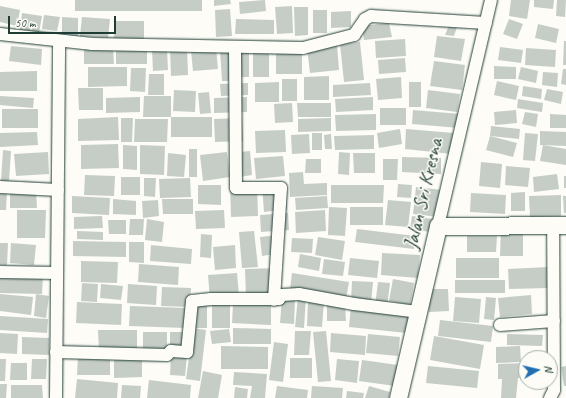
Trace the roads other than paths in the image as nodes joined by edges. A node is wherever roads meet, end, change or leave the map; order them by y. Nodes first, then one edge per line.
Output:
1 (491, 0) edge
2 (486, 23) junction
3 (0, 34) edge
4 (59, 42) junction
5 (235, 47) junction
6 (0, 187) edge
7 (58, 190) junction
8 (559, 225) edge
9 (438, 226) junction
10 (0, 272) edge
11 (57, 273) junction
12 (274, 300) junction
13 (418, 312) junction
14 (554, 321) junction
15 (500, 325) dead end
16 (56, 352) junction
17 (56, 398) edge
18 (398, 398) edge
19 (550, 398) edge

1 - 2 street, Jalan Sri Kresna
2 - 5 street
2 - 9 street, Jalan Sri Kresna
3 - 4 street
4 - 5 street
4 - 7 street
5 - 12 street
6 - 7 street
7 - 11 street
8 - 9 street
8 - 14 street
9 - 13 street, Jalan Sri Kresna
10 - 11 street
11 - 16 street
12 - 13 street
12 - 16 street
13 - 18 street, Jalan Sri Kresna
14 - 15 street
14 - 19 street
16 - 17 street

